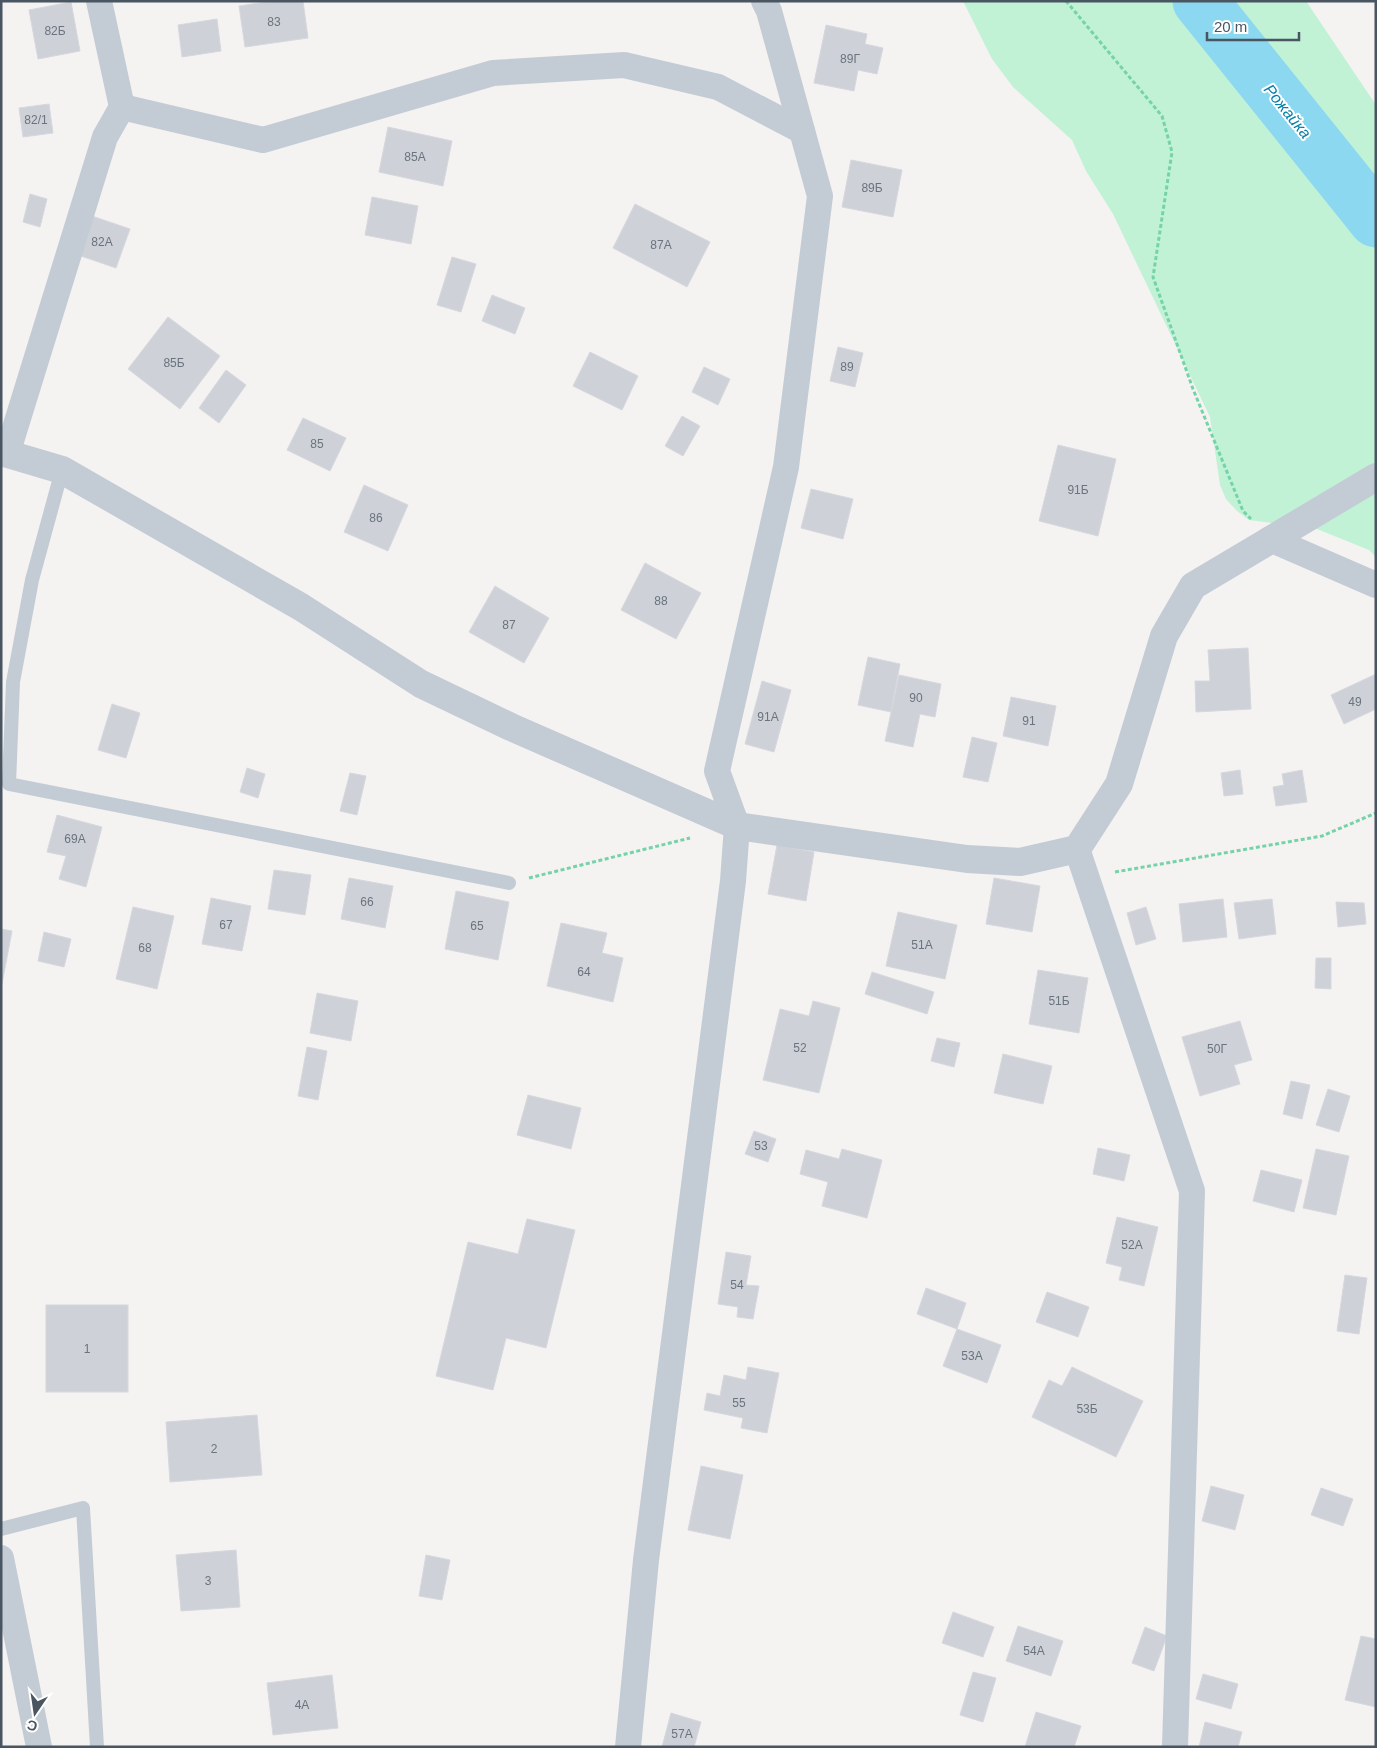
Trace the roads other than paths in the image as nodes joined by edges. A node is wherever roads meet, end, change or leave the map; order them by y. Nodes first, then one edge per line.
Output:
1 (99, 1) edge
2 (764, 1) edge
3 (122, 107) junction
4 (802, 131) junction
5 (4, 453) edge
6 (62, 470) junction
7 (1376, 477) edge
8 (1270, 539) junction
9 (1376, 585) edge
10 (737, 826) junction
11 (1077, 848) junction
12 (509, 883) road end
13 (1, 1529) edge
14 (1, 1558) edge
15 (39, 1747) edge
16 (97, 1747) edge
17 (628, 1747) edge
18 (1174, 1747) edge

1 - 3 street
2 - 4 street
3 - 4 street
3 - 5 street
4 - 10 street
5 - 6 street
6 - 10 street
6 - 12 lane
7 - 8 street
8 - 9 street
8 - 11 street
10 - 11 street
10 - 17 street
11 - 18 street
13 - 16 lane
14 - 15 street

